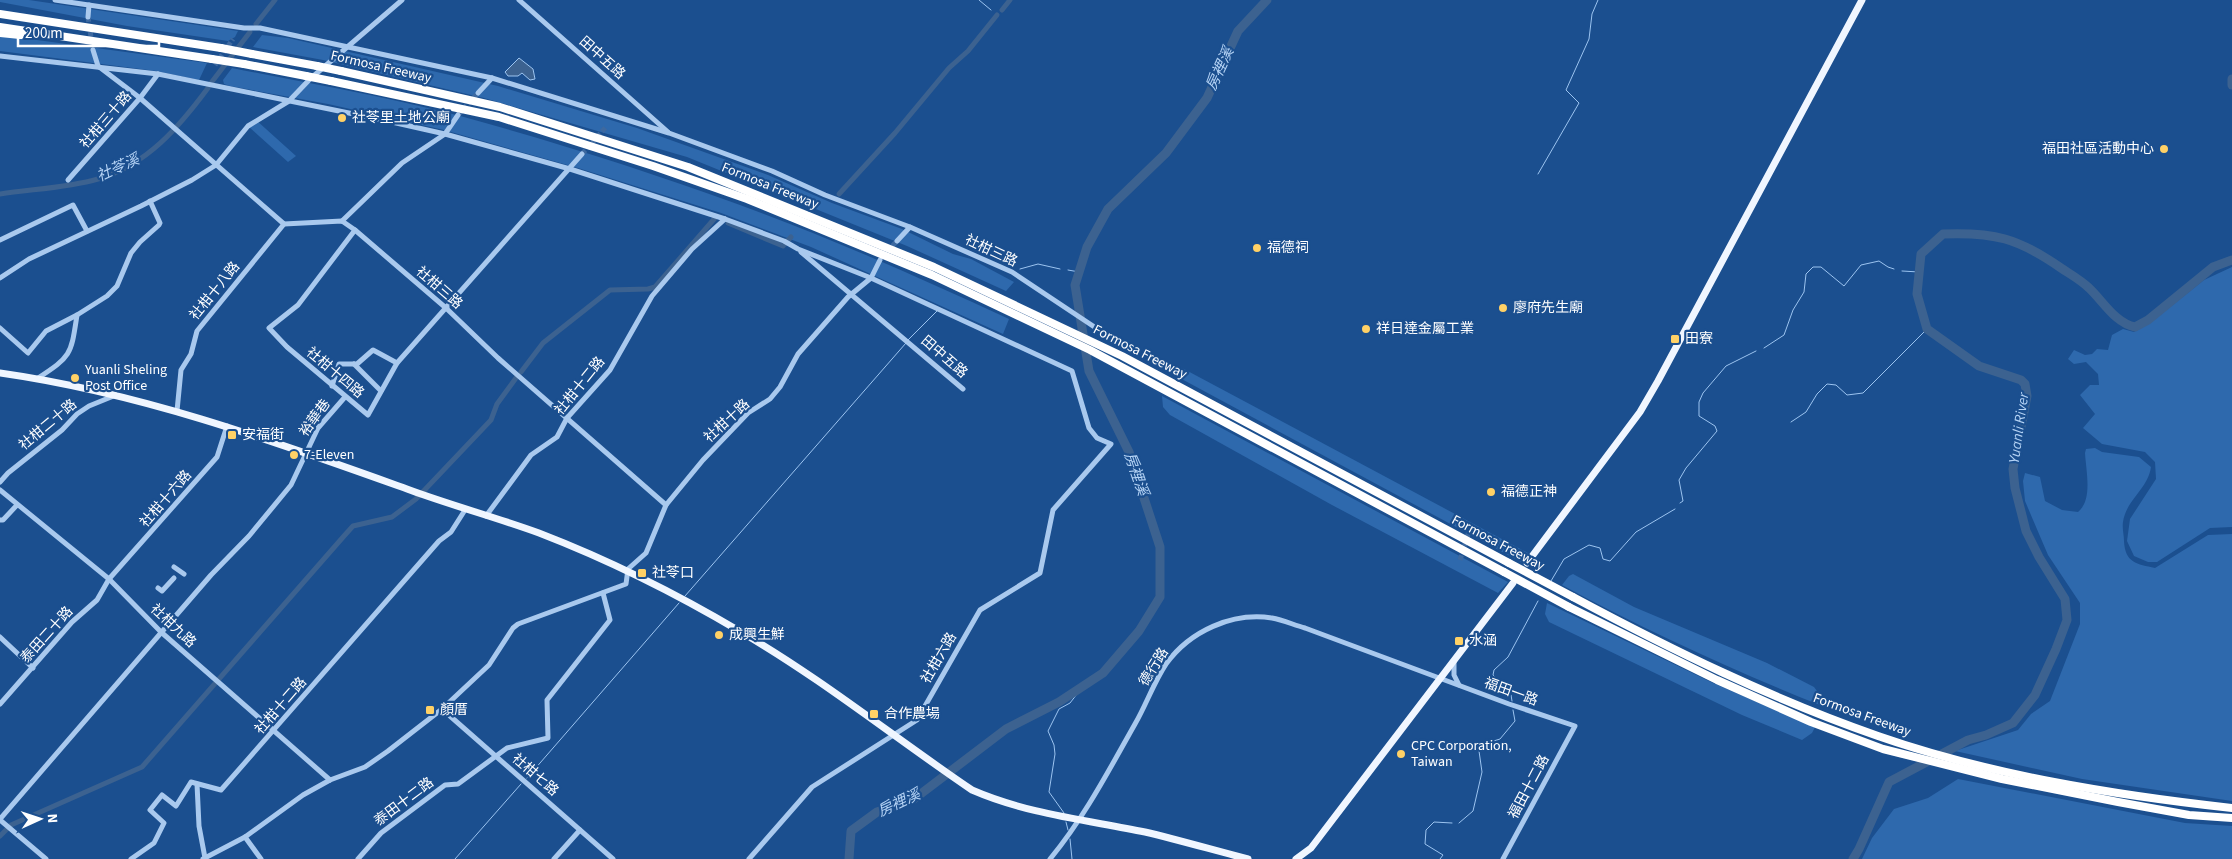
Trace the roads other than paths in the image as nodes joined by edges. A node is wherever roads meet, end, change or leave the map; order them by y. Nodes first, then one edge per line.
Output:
1 (55, 0) edge
2 (402, 0) edge
3 (519, 0) edge
4 (1862, 0) edge
5 (89, 5) junction
6 (0, 9) edge
7 (0, 14) edge
8 (88, 17) tunnel mouth
9 (0, 27) edge
10 (81, 27) junction
11 (0, 33) edge
12 (119, 44) junction
13 (350, 46) junction
14 (94, 50) tunnel mouth
15 (0, 56) edge
16 (98, 66) junction
17 (158, 74) junction
18 (492, 78) junction
19 (478, 93) tunnel mouth
20 (140, 98) junction
21 (290, 101) junction
22 (458, 114) tunnel mouth
23 (670, 133) junction
24 (444, 134) junction
25 (582, 154) tunnel mouth
26 (216, 165) junction
27 (570, 169) junction
28 (68, 180) dead end
29 (150, 201) junction
30 (725, 219) junction
31 (342, 221) junction
32 (284, 224) junction
33 (910, 227) junction
34 (356, 230) junction
35 (87, 231) junction
36 (0, 240) edge
37 (897, 241) tunnel mouth
38 (798, 249) junction
39 (880, 260) tunnel mouth
40 (0, 278) edge
41 (870, 278) junction
42 (852, 293) junction
43 (446, 308) junction
44 (77, 315) junction
45 (0, 328) edge
46 (1120, 344) dead end
47 (397, 363) junction
48 (354, 364) junction
49 (0, 373) edge
50 (38, 378) junction
51 (332, 386) junction
52 (963, 389) dead end
53 (381, 391) junction
54 (116, 395) junction
55 (345, 397) junction
56 (177, 411) junction
57 (566, 418) junction
58 (227, 426) junction
59 (305, 452) junction
60 (0, 482) edge
61 (0, 490) edge
62 (17, 505) junction
63 (666, 505) junction
64 (465, 510) junction
65 (486, 516) junction
66 (0, 520) edge
67 (1527, 563) dead end
68 (174, 568) dead end
69 (627, 572) junction
70 (184, 574) dead end
71 (174, 578) dead end
72 (109, 580) junction
73 (1513, 583) dead end
74 (158, 588) dead end
75 (603, 593) junction
76 (162, 632) junction
77 (0, 637) edge
78 (1454, 661) junction
79 (33, 668) junction
80 (1440, 678) junction
81 (1459, 685) junction
82 (0, 704) edge
83 (442, 709) junction
84 (1575, 726) joint
85 (274, 731) junction
86 (893, 736) junction
87 (496, 756) junction
88 (330, 780) junction
89 (197, 784) junction
90 (2232, 808) edge
91 (2232, 818) edge
92 (0, 819) edge
93 (1078, 821) junction
94 (580, 830) junction
95 (245, 837) junction
96 (46, 859) edge
97 (131, 859) edge
98 (204, 859) edge
99 (261, 859) edge
100 (358, 859) edge
101 (554, 859) edge
102 (613, 859) edge
103 (749, 859) edge
104 (1050, 859) edge
105 (1248, 859) edge
106 (1296, 859) edge
107 (1503, 859) edge

1 - 5 street
2 - 13 street
3 - 23 street, 田中五路
4 - 67 main road
5 - 8 street
5 - 13 street, 社柑三路
6 - 10 highway
7 - 10 highway, Formosa Freeway
9 - 12 highway, Formosa Freeway
10 - 90 highway, Formosa Freeway, bridge
11 - 12 highway
12 - 91 highway, Formosa Freeway, bridge
13 - 18 street, 社柑三路
13 - 21 street
14 - 16 street
15 - 16 street
16 - 17 street
16 - 20 street
17 - 20 street, 社柑三十路
17 - 21 street
18 - 19 street
18 - 23 street, 社柑三路
20 - 26 street
20 - 28 street, 社柑三十路
21 - 24 street
21 - 26 street
22 - 24 street
23 - 33 street, 社柑三路
24 - 27 street
24 - 31 street
25 - 27 street, 社柑十四路
26 - 29 street
26 - 32 street
27 - 30 street
27 - 43 street, 社柑十四路
29 - 35 street
29 - 44 street
30 - 38 street
30 - 57 street, 社柑十二路
31 - 32 street
31 - 34 street, 社柑三路
32 - 56 street, 社柑十八路
33 - 37 street
33 - 46 street, 社柑三路
34 - 43 street, 社柑三路
34 - 51 street, 社柑十四路
35 - 36 street
35 - 40 street
38 - 41 street
38 - 42 street, 田中五路
39 - 41 street
41 - 42 street, 社柑十路
41 - 86 street, 社柑六路
42 - 52 street, 田中五路
42 - 63 street, 社柑十路
43 - 47 street, 社柑十四路
43 - 57 street, 社柑三路
44 - 45 street
44 - 50 street
47 - 48 street
47 - 53 street, 社柑十四路
48 - 51 street
48 - 53 street
49 - 50 main road
50 - 54 main road
51 - 55 street, 社柑十四路
53 - 55 street, 社柑十四路
54 - 56 main road
54 - 60 street, 社柑二十路
55 - 59 street, 裕華巷
56 - 58 main road
57 - 63 street, 社柑三路
57 - 65 street, 社柑十二路
58 - 59 main road
58 - 72 street, 社柑十六路
59 - 64 main road
59 - 76 street
61 - 62 street, 社柑九路
62 - 66 street
62 - 72 street, 社柑九路
63 - 69 street, 社柑十路
64 - 65 main road
64 - 85 street, 社柑十二路
65 - 69 main road
68 - 70 street
69 - 75 street, 社柑十路
69 - 86 main road
71 - 74 street
72 - 76 street, 社柑九路
72 - 79 street, 泰田二十路
73 - 78 main road
75 - 83 street
75 - 87 street
76 - 85 street, 社柑九路
76 - 92 street
77 - 79 street
78 - 80 main road
78 - 81 street
79 - 82 street, 泰田二十路
80 - 81 street, 福田一路
80 - 93 street, 德行路
80 - 106 main road
81 - 84 street, 福田一路
83 - 87 street, 社柑七路
83 - 88 street
84 - 107 street, 福田十二路
85 - 88 street, 社柑九路
85 - 89 street, 社柑十二路
86 - 93 main road
86 - 103 street, 社柑六路
87 - 94 street, 社柑七路
87 - 100 street, 泰田十二路
88 - 95 street
89 - 97 street
89 - 98 street
92 - 96 street
93 - 104 street, 德行路
93 - 105 main road
94 - 101 street
94 - 102 street, 社柑七路
95 - 98 street
95 - 99 street

